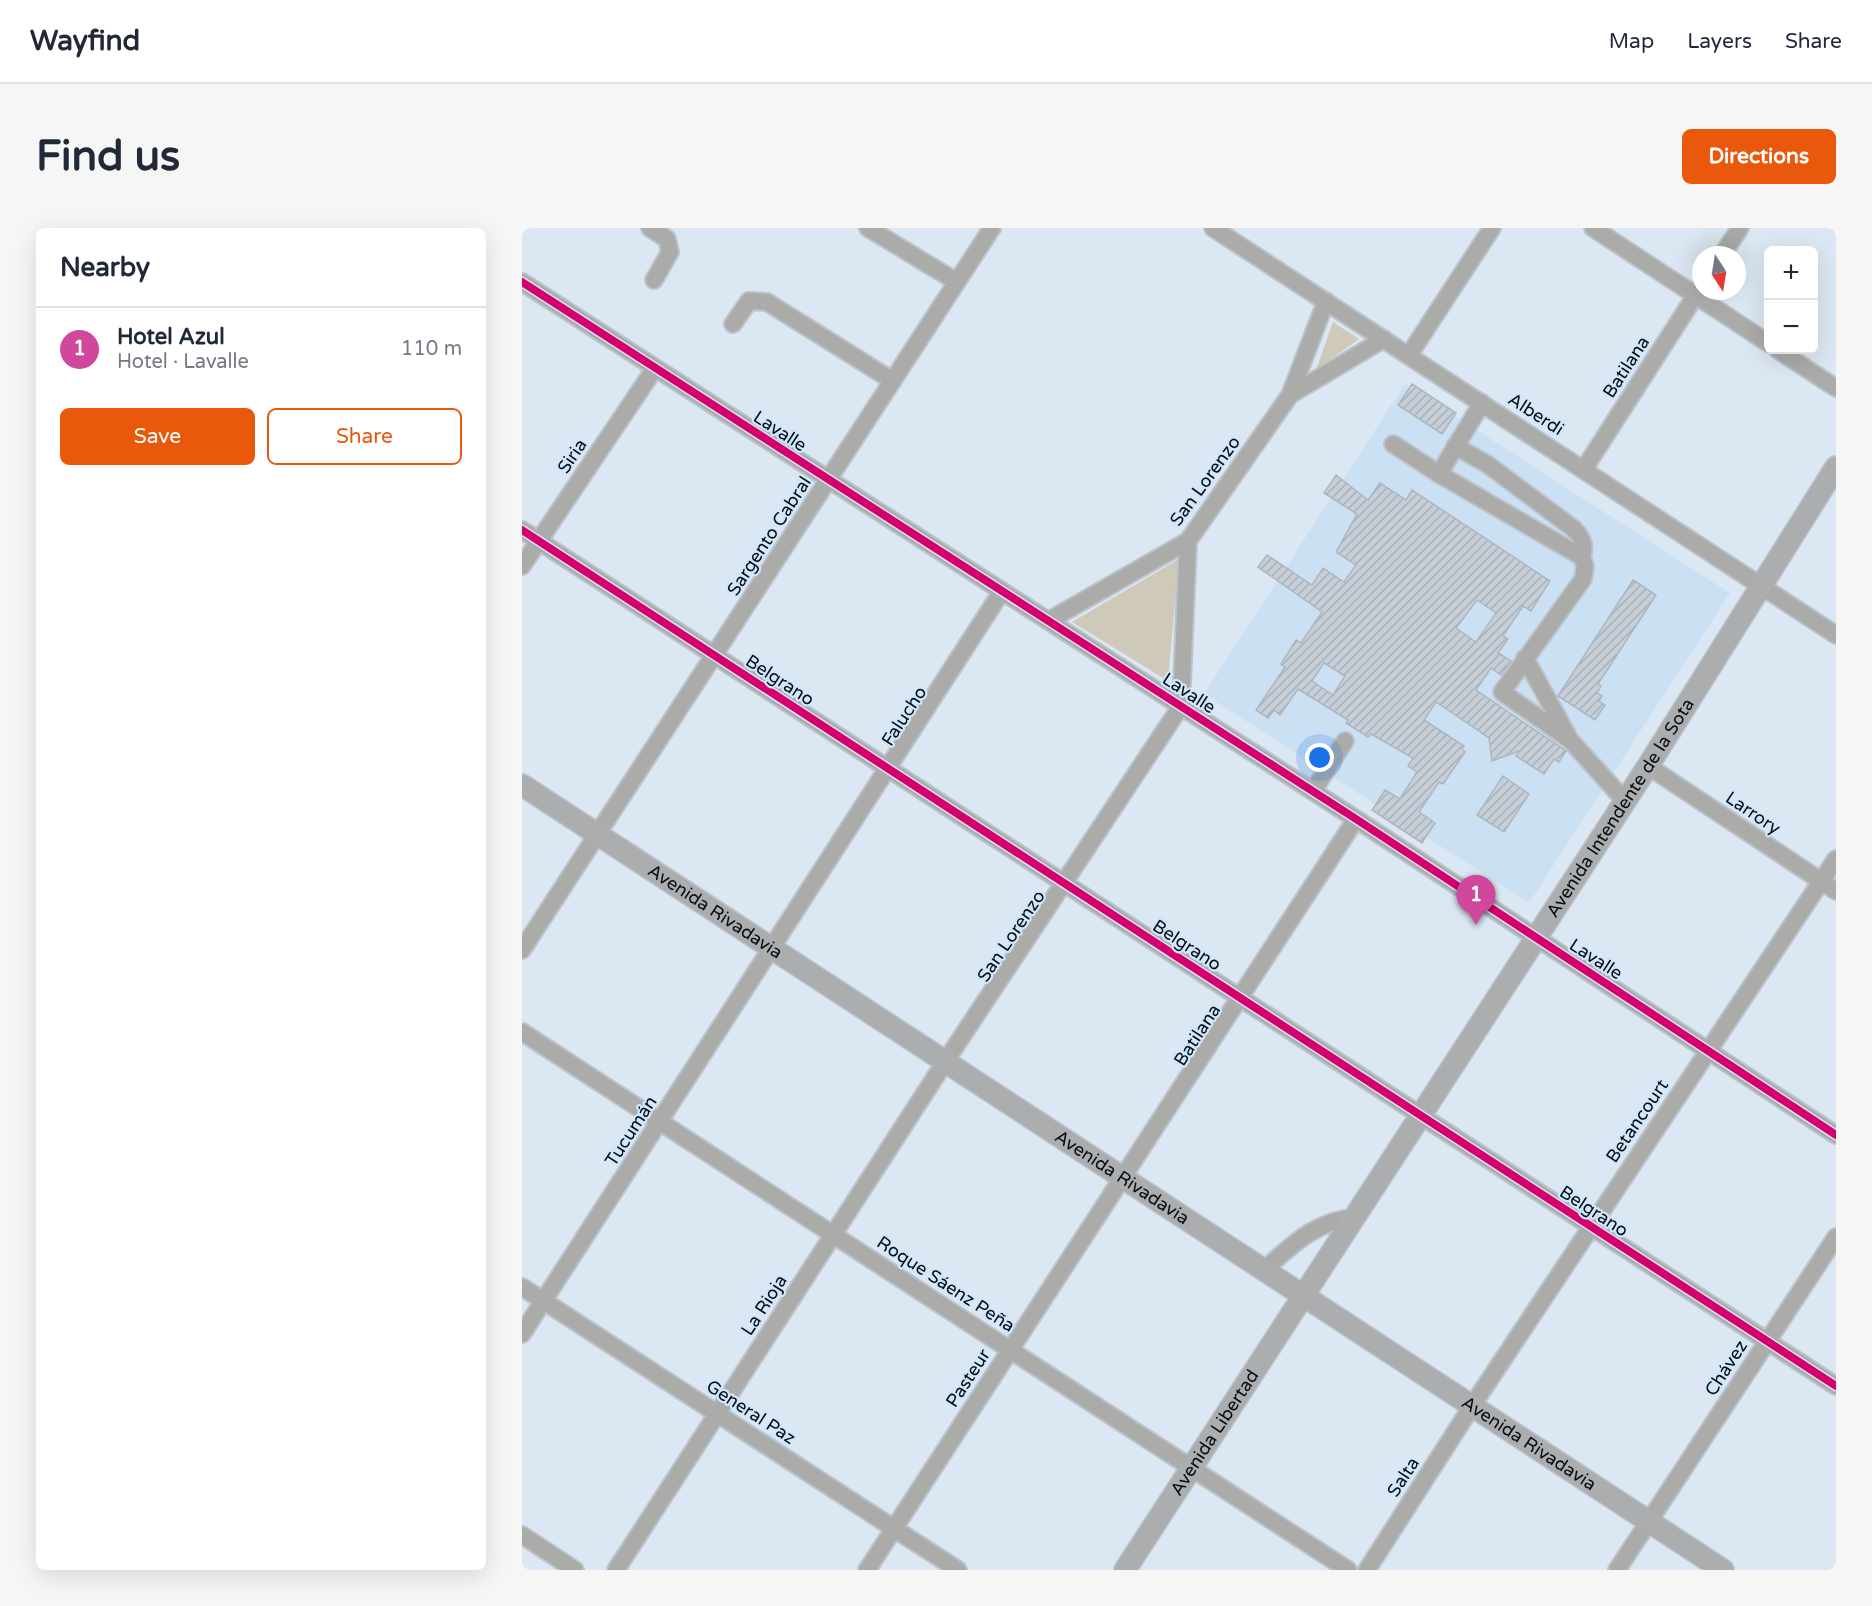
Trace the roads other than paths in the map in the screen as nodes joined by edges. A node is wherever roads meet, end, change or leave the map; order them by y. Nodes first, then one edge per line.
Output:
1 (650, 228) edge
2 (868, 228) edge
3 (992, 228) edge
4 (1213, 228) edge
5 (1492, 228) edge
6 (1593, 228) edge
7 (1740, 228) edge
8 (1235, 234) edge
9 (1728, 246) edge
10 (654, 280) dead end
11 (522, 282) edge
12 (957, 282) junction
13 (1692, 287) edge
14 (1692, 300) edge
15 (1710, 300) edge
16 (1326, 302) junction
17 (733, 324) dead end
18 (1384, 339) junction
19 (1764, 340) edge
20 (1784, 354) edge
21 (1409, 355) junction
22 (655, 368) junction
23 (893, 381) junction
24 (1836, 388) edge
25 (1290, 395) junction
26 (1482, 403) junction
27 (1393, 444) dead end
28 (1455, 446) junction
29 (1836, 467) edge
30 (1584, 469) junction
31 (1439, 474) junction
32 (828, 479) junction
33 (522, 530) edge
34 (539, 541) junction
35 (1188, 541) junction
36 (1582, 557) junction
37 (522, 566) edge
38 (1763, 585) junction
39 (1002, 591) junction
40 (1048, 621) junction
41 (1836, 635) edge
42 (714, 655) junction
43 (1525, 657) junction
44 (1181, 706) junction
45 (1570, 740) junction
46 (1345, 741) dead end
47 (1648, 766) junction
48 (888, 769) junction
49 (522, 785) edge
50 (1313, 791) junction
51 (1625, 801) junction
52 (1356, 819) junction
53 (598, 835) junction
54 (1836, 859) edge
55 (1821, 882) junction
56 (1064, 883) junction
57 (1836, 891) edge
58 (1537, 938) junction
59 (773, 949) junction
60 (522, 951) edge
61 (1239, 997) junction
62 (522, 1032) edge
63 (1707, 1051) junction
64 (945, 1062) junction
65 (1421, 1116) junction
66 (660, 1122) junction
67 (1836, 1135) edge
68 (1122, 1177) junction
69 (1355, 1218) junction
70 (1591, 1226) junction
71 (833, 1234) junction
72 (1836, 1237) edge
73 (1264, 1270) junction
74 (522, 1287) edge
75 (1304, 1296) junction
76 (543, 1301) junction
77 (522, 1334) edge
78 (1767, 1341) junction
79 (1010, 1349) junction
80 (1836, 1386) edge
81 (1472, 1406) junction
82 (717, 1413) junction
83 (1192, 1468) junction
84 (1649, 1521) junction
85 (894, 1528) junction
86 (522, 1536) edge
87 (575, 1570) edge
88 (616, 1570) edge
89 (867, 1570) edge
90 (958, 1570) edge
91 (1125, 1570) edge
92 (1348, 1570) edge
93 (1367, 1570) edge
94 (1617, 1570) edge
95 (1723, 1570) edge

1 - 10 street
2 - 12 street
3 - 12 street, Sargento Cabral
4 - 8 street, Alberdi
5 - 21 street
6 - 13 street
7 - 9 street
8 - 16 street, Alberdi
11 - 22 street, Lavalle
12 - 23 street, Sargento Cabral
14 - 30 street, Batilana
15 - 19 street
16 - 18 street, Alberdi
16 - 25 street, San Lorenzo
17 - 23 street
18 - 21 street, Alberdi
18 - 25 street
20 - 24 street
21 - 26 street, Alberdi
22 - 32 street, Lavalle
22 - 34 street, Siria
23 - 32 street, Sargento Cabral
25 - 35 street, San Lorenzo
26 - 28 street
26 - 30 street, Alberdi
27 - 31 street
28 - 31 street
28 - 36 street
29 - 38 main road, Avenida Intendente de la Sota
30 - 38 street, Alberdi
31 - 36 street
32 - 39 street, Lavalle
32 - 42 street, Sargento Cabral
33 - 34 street, Belgrano
34 - 37 street, Siria
34 - 42 street, Belgrano
35 - 40 street, San Lorenzo
35 - 44 street
36 - 43 street
38 - 41 street, Alberdi
38 - 47 main road, Avenida Intendente de la Sota
39 - 40 street, Lavalle
39 - 48 street, Falucho
40 - 44 street, Lavalle
42 - 48 street, Belgrano
42 - 53 street, Sargento Cabral
43 - 45 street
43 - 45 street
44 - 50 street, Lavalle
44 - 56 street, San Lorenzo
45 - 51 street
46 - 50 street
47 - 51 main road, Avenida Intendente de la Sota
47 - 55 street, Larrory
48 - 56 street, Belgrano
48 - 59 street, Falucho
49 - 53 main road, Avenida Rivadavia
50 - 52 street, Lavalle
51 - 58 main road, Avenida Intendente de la Sota
52 - 58 street, Lavalle
52 - 61 street, Batilana
53 - 59 main road, Avenida Rivadavia
53 - 60 street, Sargento Cabral
54 - 55 street, Betancourt
55 - 57 street, Larrory
55 - 63 street, Betancourt
56 - 61 street, Belgrano
56 - 64 street, San Lorenzo
58 - 63 street, Lavalle
58 - 65 main road, Avenida Intendente de la Sota
59 - 64 main road, Avenida Rivadavia
59 - 66 street, Tucumán
61 - 65 street, Belgrano
61 - 68 street, Batilana
62 - 66 street, Roque Sáenz Peña
63 - 67 street, Lavalle
63 - 70 street, Betancourt
64 - 68 main road, Avenida Rivadavia
64 - 71 street, La Rioja
65 - 69 main road, Avenida Intendente de la Sota
65 - 70 street, Belgrano
66 - 71 street, Roque Sáenz Peña
66 - 76 street, Tucumán
68 - 73 main road, Avenida Rivadavia
68 - 79 street, Pasteur
69 - 73 street
69 - 75 main road, Avenida Intendente de la Sota
70 - 78 street, Belgrano
70 - 81 street, Betancourt
71 - 79 street, Roque Sáenz Peña
71 - 82 street, La Rioja
72 - 78 street, Chávez
73 - 75 main road, Avenida Rivadavia
74 - 76 street, General Paz
75 - 81 main road, Avenida Rivadavia
75 - 83 main road, Avenida Libertad
76 - 77 street, Tucumán
76 - 82 street, General Paz
78 - 80 street, Belgrano
78 - 84 street, Chávez
79 - 83 street, Roque Sáenz Peña
79 - 85 street, Pasteur
81 - 84 main road, Avenida Rivadavia
81 - 93 street, Salta
82 - 85 street, General Paz
82 - 88 street, La Rioja
83 - 91 main road, Avenida Libertad
83 - 92 street, Roque Sáenz Peña
84 - 94 street, Chávez
84 - 95 main road, Avenida Rivadavia
85 - 89 street, Pasteur
85 - 90 street, General Paz
86 - 87 street

